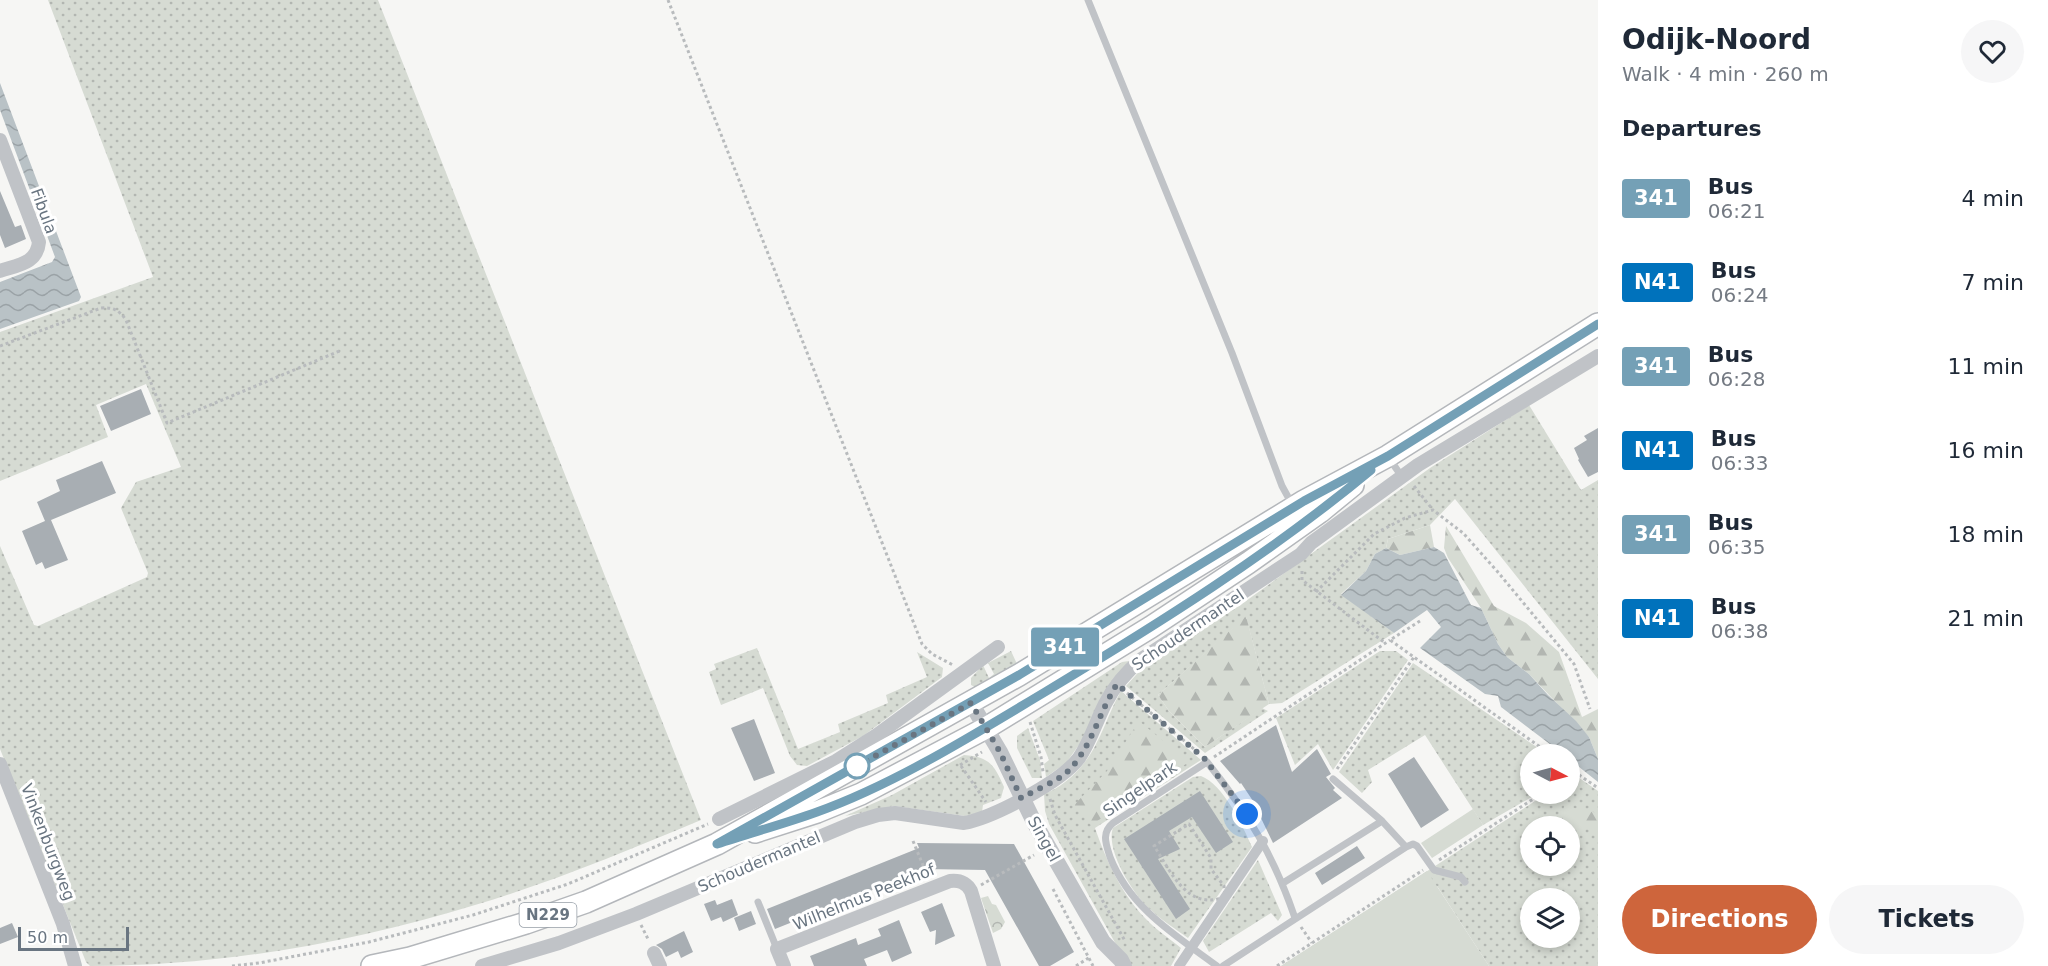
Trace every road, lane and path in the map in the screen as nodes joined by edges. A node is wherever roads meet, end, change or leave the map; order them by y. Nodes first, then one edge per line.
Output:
1 (668, 0) edge
2 (1088, 0) edge
3 (0, 140) edge
4 (0, 271) edge
5 (1598, 324) edge
6 (0, 346) edge
7 (342, 350) dead end
8 (1598, 356) edge
9 (1388, 456) junction
10 (1403, 476) junction
11 (1293, 507) junction
12 (1433, 510) junction
13 (1301, 554) junction
14 (1317, 592) junction
15 (1420, 621) dead end
16 (1388, 642) junction
17 (998, 647) dead end
18 (1414, 657) junction
19 (960, 675) junction
20 (1117, 684) junction
21 (971, 703) junction
22 (1590, 709) dead end
23 (1030, 722) dead end
24 (986, 728) junction
25 (1536, 744) edge
26 (1207, 762) junction
27 (0, 764) edge
28 (1580, 775) edge
29 (1333, 779) joint
30 (1046, 784) junction
31 (1598, 788) edge
32 (1021, 798) junction
33 (1526, 804) edge
34 (719, 819) joint
35 (1383, 821) junction
36 (913, 841) dead end
37 (1263, 841) junction
38 (717, 844) junction
39 (1407, 847) junction
40 (1034, 855) dead end
41 (1430, 866) junction
42 (1465, 882) dead end
43 (1283, 883) junction
44 (933, 888) junction
45 (971, 891) junction
46 (1226, 897) junction
47 (758, 902) dead end
48 (636, 914) junction
49 (1295, 918) junction
50 (1103, 942) junction
51 (1312, 943) junction
52 (1128, 946) dead end
53 (1192, 947) junction
54 (777, 949) junction
55 (657, 960) edge
56 (75, 966) edge
57 (232, 966) edge
58 (372, 966) edge
59 (482, 966) edge
60 (784, 966) edge
61 (994, 966) edge
62 (1076, 966) edge
63 (1094, 966) edge
64 (1109, 966) edge
65 (1124, 966) edge
66 (1179, 966) edge
67 (1217, 966) edge
68 (1223, 966) edge
69 (1277, 966) edge

1 - 19 path
2 - 11 lane
3 - 4 street, Fibula
5 - 9 main road, Schoudermantel / N229
6 - 7 path
8 - 10 street, Schoudermantel
9 - 10 lane
9 - 11 main road, Schoudermantel / N229
9 - 24 main road, Schoudermantel / N229
10 - 12 path
10 - 13 street, Schoudermantel
11 - 21 main road, Schoudermantel / N229
12 - 14 path
12 - 22 path
13 - 14 path
13 - 20 street, Schoudermantel
14 - 16 path
15 - 16 path
16 - 18 path
16 - 26 path
17 - 19 street
18 - 25 path
18 - 29 path
19 - 21 street
19 - 34 street
20 - 26 path
20 - 30 street, Schoudermantel
21 - 24 street, Singel
21 - 38 main road, Schoudermantel / N229
23 - 30 path
24 - 32 street, Singel
24 - 38 main road, Schoudermantel / N229
26 - 37 lane
26 - 53 lane, Singelpark
27 - 56 street, Vinkenburgweg
28 - 31 path
29 - 35 lane
30 - 32 street, Schoudermantel
30 - 52 path
32 - 48 street, Schoudermantel
32 - 50 street, Singel
33 - 41 path
34 - 57 path
35 - 39 lane
35 - 43 lane
36 - 44 path
37 - 43 lane
37 - 46 street
38 - 58 main road, Schoudermantel / N229
39 - 41 lane
39 - 49 lane
40 - 45 path
41 - 42 lane
41 - 51 path
43 - 49 lane
44 - 45 street, Wilhelmus Peekhof
44 - 54 street, Wilhelmus Peekhof
45 - 61 street
46 - 46 path
46 - 53 street
47 - 54 lane
48 - 55 path
48 - 59 street, Schoudermantel
49 - 51 path
49 - 68 lane
50 - 64 street, Singel
50 - 65 street, Singel
51 - 69 path
53 - 66 street
53 - 67 lane, Singelpark
54 - 60 street
62 - 63 path

